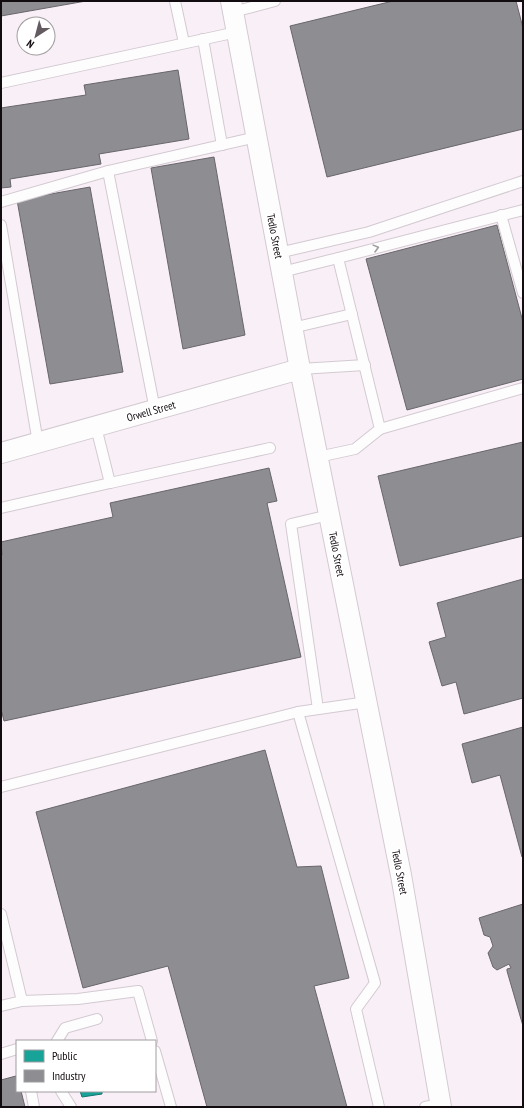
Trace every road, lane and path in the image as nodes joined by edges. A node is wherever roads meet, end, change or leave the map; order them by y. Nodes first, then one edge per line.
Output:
1 (176, 1) edge
2 (275, 1) edge
3 (232, 6) edge
4 (237, 32) junction
5 (203, 40) junction
6 (184, 44) junction
7 (1, 83) edge
8 (256, 137) junction
9 (222, 145) junction
10 (108, 171) junction
11 (523, 181) edge
12 (1, 202) edge
13 (523, 210) edge
14 (501, 215) junction
15 (1, 225) edge
16 (278, 253) junction
17 (338, 258) junction
18 (282, 272) junction
19 (523, 293) edge
20 (352, 314) junction
21 (292, 328) junction
22 (364, 365) junction
23 (300, 369) junction
24 (523, 388) edge
25 (155, 410) junction
26 (96, 427) junction
27 (380, 429) junction
28 (38, 443) junction
29 (270, 448) dead end
30 (1, 453) edge
31 (318, 457) junction
32 (110, 483) junction
33 (1, 508) edge
34 (329, 515) junction
35 (367, 702) junction
36 (318, 709) junction
37 (298, 712) junction
38 (1, 787) edge
39 (1, 914) edge
40 (22, 1001) junction
41 (1, 1006) edge
42 (97, 1019) dead end
43 (58, 1040) edge
44 (152, 1040) edge
45 (16, 1050) edge
46 (1, 1054) edge
47 (156, 1054) edge
48 (31, 1092) edge
49 (62, 1092) edge
50 (435, 1106) edge
51 (34, 1107) edge
52 (71, 1107) edge
53 (171, 1107) edge
54 (379, 1107) edge

1 - 6 lane
2 - 3 lane
3 - 4 street, Tedlo Street
4 - 5 lane
4 - 8 street, Tedlo Street
5 - 6 lane
5 - 9 lane
6 - 7 lane
8 - 9 lane
8 - 16 street, Tedlo Street
9 - 10 lane
10 - 12 lane
10 - 25 lane
11 - 16 lane
13 - 14 lane
17 -> 14 lane
14 - 19 lane
15 - 28 lane
16 - 18 street, Tedlo Street
17 - 18 lane
17 - 20 lane
18 - 21 street, Tedlo Street
20 - 21 lane
20 - 22 lane
21 - 23 street, Tedlo Street
22 - 23 lane
22 - 27 lane
23 - 25 street, Orwell Street
23 - 31 street, Tedlo Street
24 - 27 lane
25 - 26 street, Orwell Street
26 - 28 street, Orwell Street
26 - 32 lane
27 - 31 lane
28 - 30 street, Orwell Street
29 - 32 lane
31 - 34 street, Tedlo Street
32 - 33 lane
34 - 35 street, Tedlo Street
34 - 36 lane
35 - 36 lane
35 - 50 street, Tedlo Street
36 - 37 lane
37 - 38 lane
37 - 54 lane
39 - 40 lane
40 - 41 lane
40 - 44 lane
42 - 43 lane
45 - 46 lane
47 - 53 lane
48 - 51 lane
49 - 52 lane

